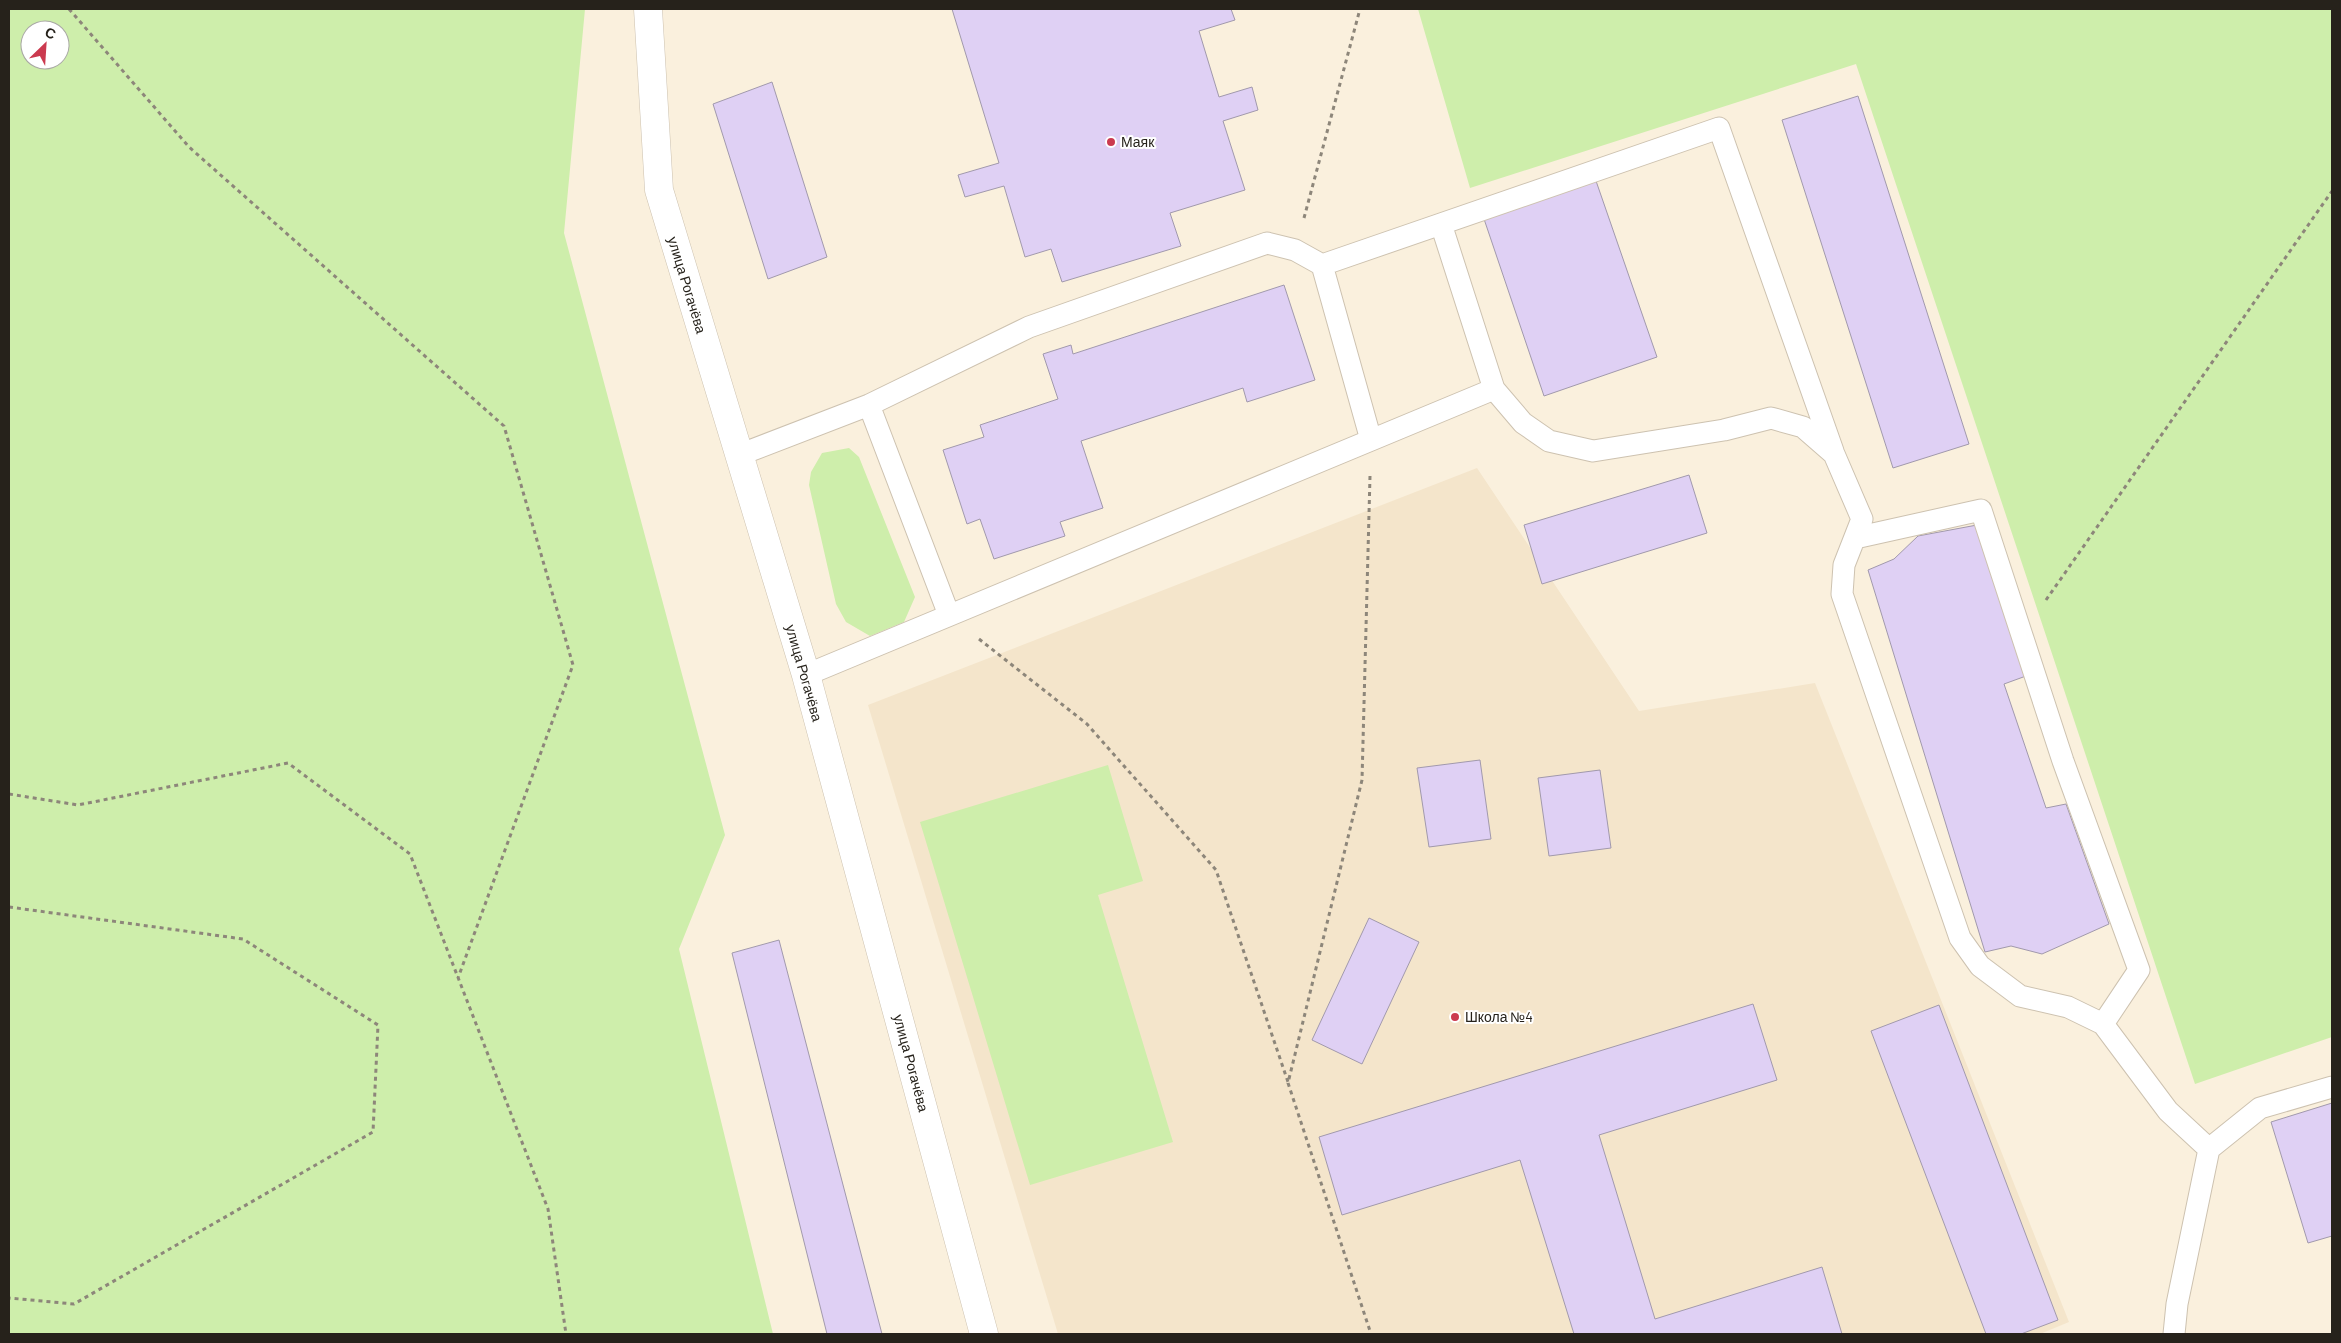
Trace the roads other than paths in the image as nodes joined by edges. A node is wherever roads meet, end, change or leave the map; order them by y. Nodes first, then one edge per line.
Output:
1 (648, 9) edge
2 (1441, 224) junction
3 (1322, 265) junction
4 (1494, 389) junction
5 (869, 405) junction
6 (1371, 440) junction
7 (1834, 454) junction
8 (739, 455) junction
9 (1855, 538) junction
10 (949, 615) junction
11 (806, 675) junction
12 (2103, 1024) junction
13 (2332, 1087) edge
14 (2209, 1149) junction
15 (984, 1334) edge
16 (2174, 1334) edge

1 - 8 street, улица Рогачёва
2 - 3 lane
2 - 4 lane
2 - 7 lane
3 - 5 lane
3 - 6 lane
4 - 6 lane
4 - 7 lane
5 - 8 lane
5 - 10 lane
6 - 10 lane
7 - 9 lane
8 - 11 street, улица Рогачёва
9 - 12 lane
9 - 12 lane
10 - 11 lane
11 - 15 street, улица Рогачёва
12 - 14 lane
13 - 14 lane
14 - 16 lane

